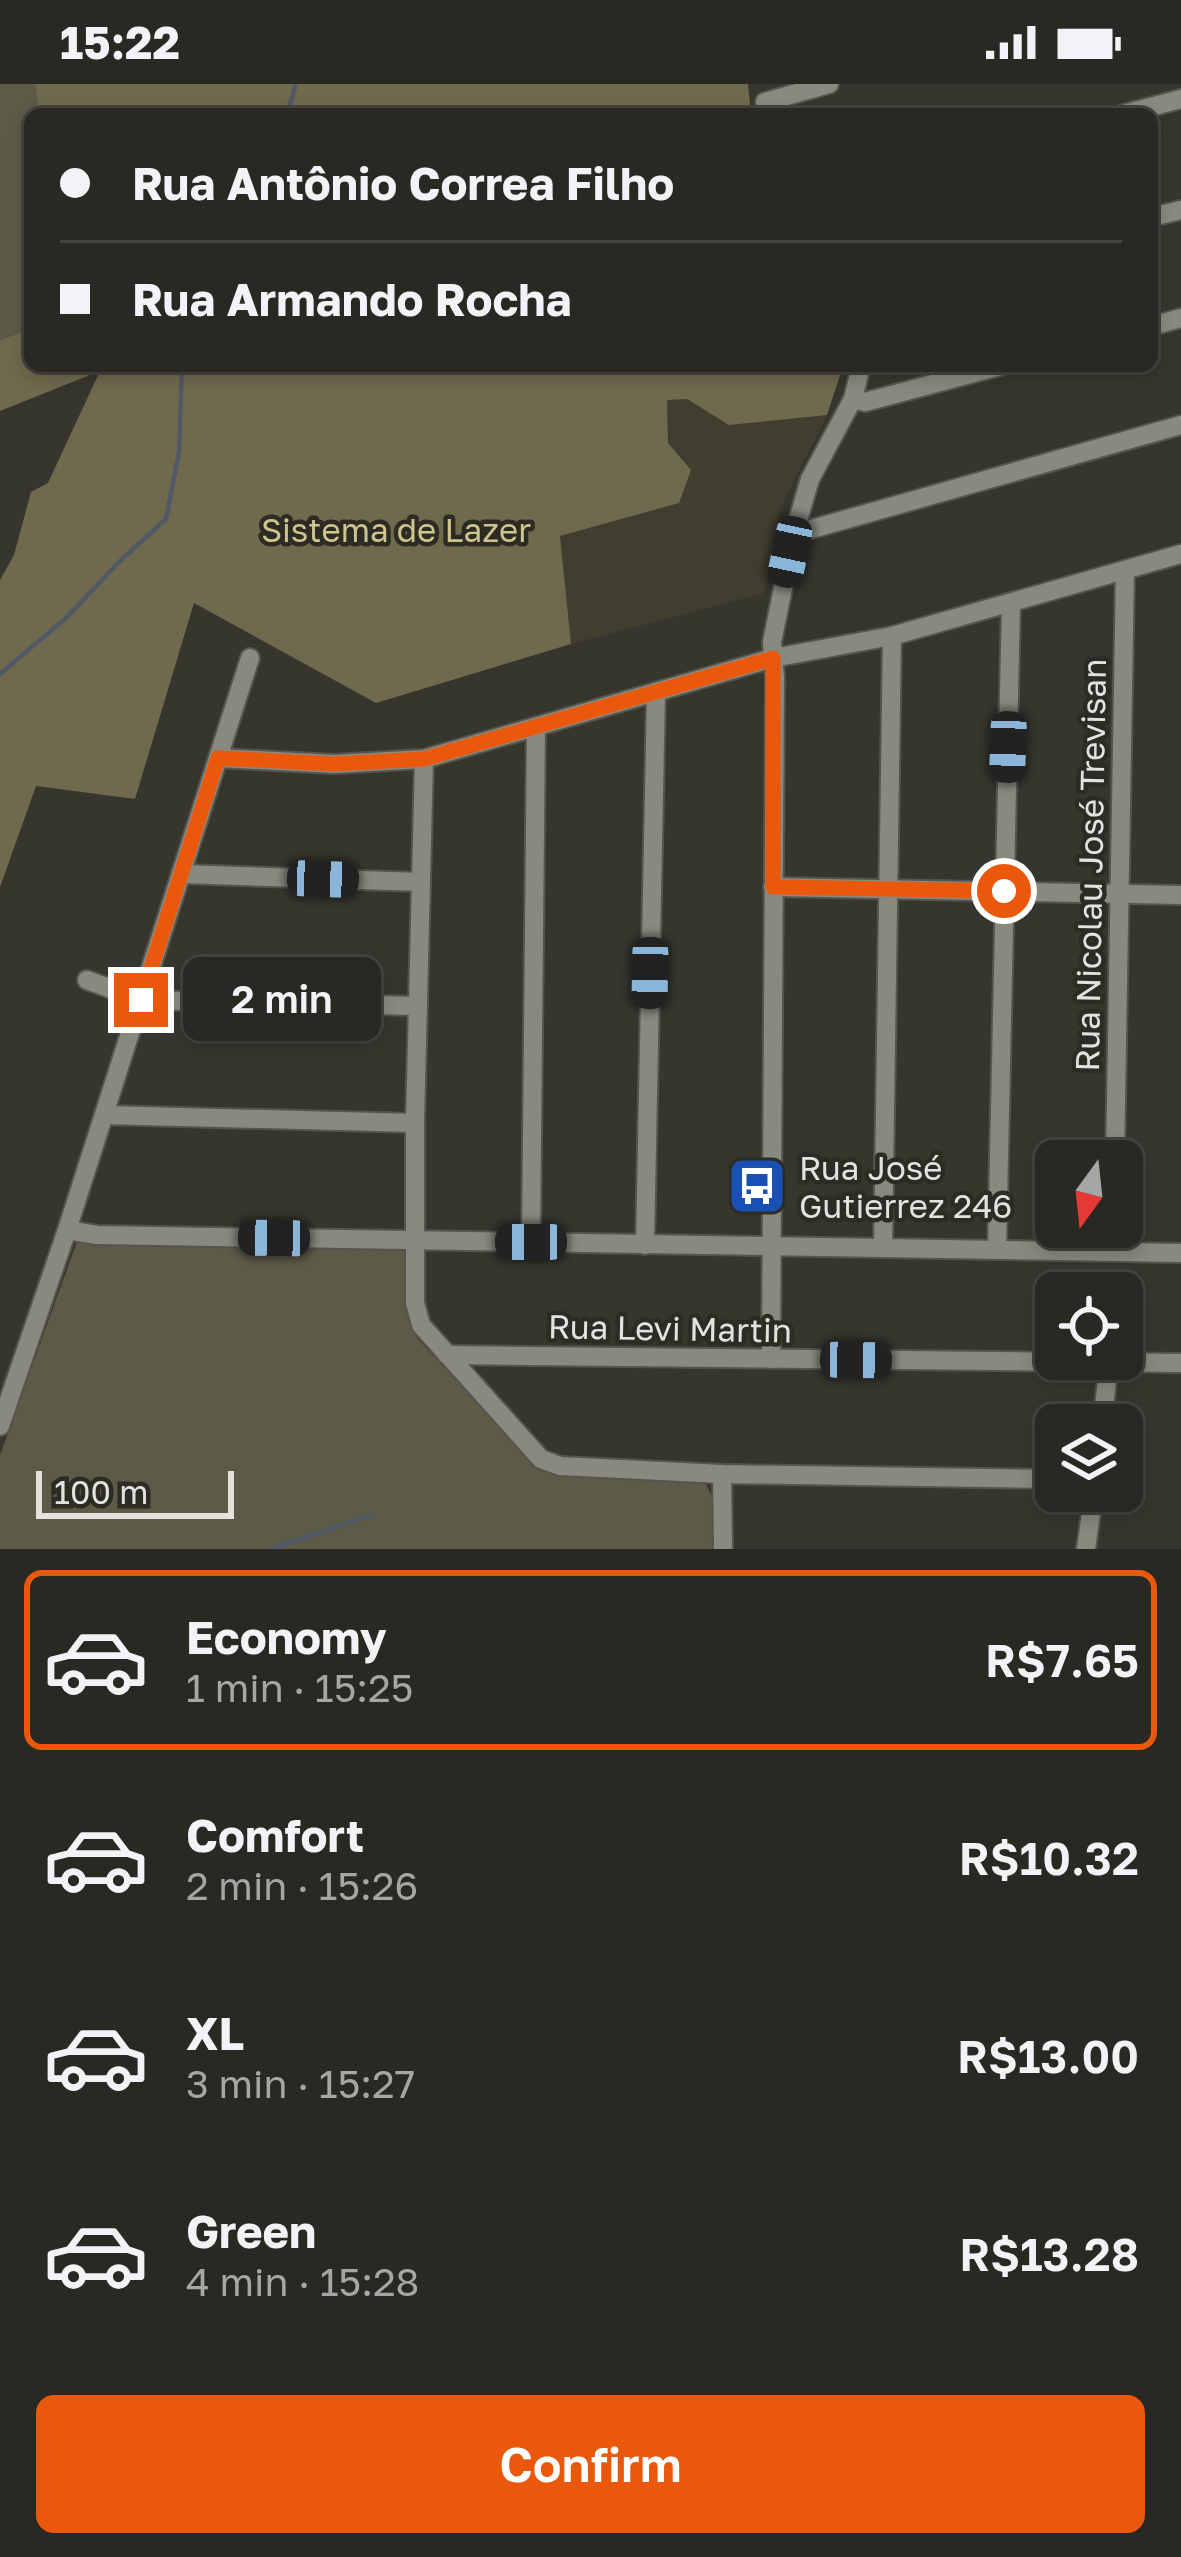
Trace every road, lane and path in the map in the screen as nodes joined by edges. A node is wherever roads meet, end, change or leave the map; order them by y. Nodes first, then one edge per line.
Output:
1 (829, 84) edge
2 (1181, 99) edge
3 (764, 100) edge
4 (1147, 108) edge
5 (860, 372) edge
6 (978, 372) edge
7 (853, 399) junction
8 (1181, 425) edge
9 (804, 501) junction
10 (844, 520) junction
11 (794, 534) junction
12 (1181, 554) edge
13 (1125, 570) junction
14 (1011, 603) junction
15 (892, 636) junction
16 (250, 658) dead end
17 (773, 658) junction
18 (656, 693) junction
19 (536, 728) junction
20 (218, 758) junction
21 (424, 759) junction
22 (181, 874) junction
23 (421, 882) junction
24 (773, 887) junction
25 (888, 889) junction
26 (1004, 891) junction
27 (1119, 893) junction
28 (1181, 895) edge
29 (87, 980) dead end
30 (141, 1000) junction
31 (418, 1006) junction
32 (104, 1115) junction
33 (415, 1123) junction
34 (1115, 1140) edge
35 (74, 1208) junction
36 (67, 1230) junction
37 (97, 1235) junction
38 (415, 1241) junction
39 (531, 1242) junction
40 (770, 1244) junction
41 (645, 1245) junction
42 (883, 1247) junction
43 (1113, 1248) edge
44 (997, 1249) junction
45 (1113, 1251) junction
46 (1181, 1253) edge
47 (447, 1355) junction
48 (771, 1359) junction
49 (1035, 1361) edge
50 (1143, 1362) edge
51 (1181, 1363) edge
52 (0, 1426) edge
53 (722, 1474) junction
54 (1035, 1479) edge
55 (1091, 1512) edge
56 (723, 1549) edge
57 (1086, 1549) edge

1 - 3 street
2 - 4 street
5 - 7 street
6 - 7 street
7 - 9 street
8 - 10 street
9 - 10 street
9 - 11 street
10 - 11 street
11 - 17 street
12 - 13 street
13 - 14 street
13 - 27 street, Rua Nicolau José Trevisan
14 - 15 street
14 - 26 street
15 - 17 street
15 - 25 street
16 - 20 street
17 - 18 street
17 - 24 street
18 - 19 street
18 - 41 street
19 - 21 street
19 - 39 street
20 - 21 street
20 - 22 street
21 - 23 street
22 - 23 street
22 - 30 street
23 - 31 street
24 - 25 street
24 - 40 street
25 - 26 street
25 - 42 street
26 - 27 street
26 - 44 street
27 - 28 street
27 - 34 street, Rua Nicolau José Trevisan
29 - 30 street
30 - 31 street
30 - 32 street
31 - 33 street
32 - 33 street
32 - 35 street
33 - 38 street
35 - 36 street
35 - 37 street
36 - 37 street
36 - 52 street
37 - 38 street
38 - 39 street
38 - 47 street
39 - 41 street
40 - 41 street
40 - 42 street
40 - 48 street
42 - 44 street
43 - 45 street
44 - 45 street
45 - 46 street
47 - 48 street, Rua Levi Martin
47 - 53 street
48 - 49 street, Rua Levi Martin
50 - 51 street, Rua Levi Martin
53 - 54 street
53 - 56 street
55 - 57 street

